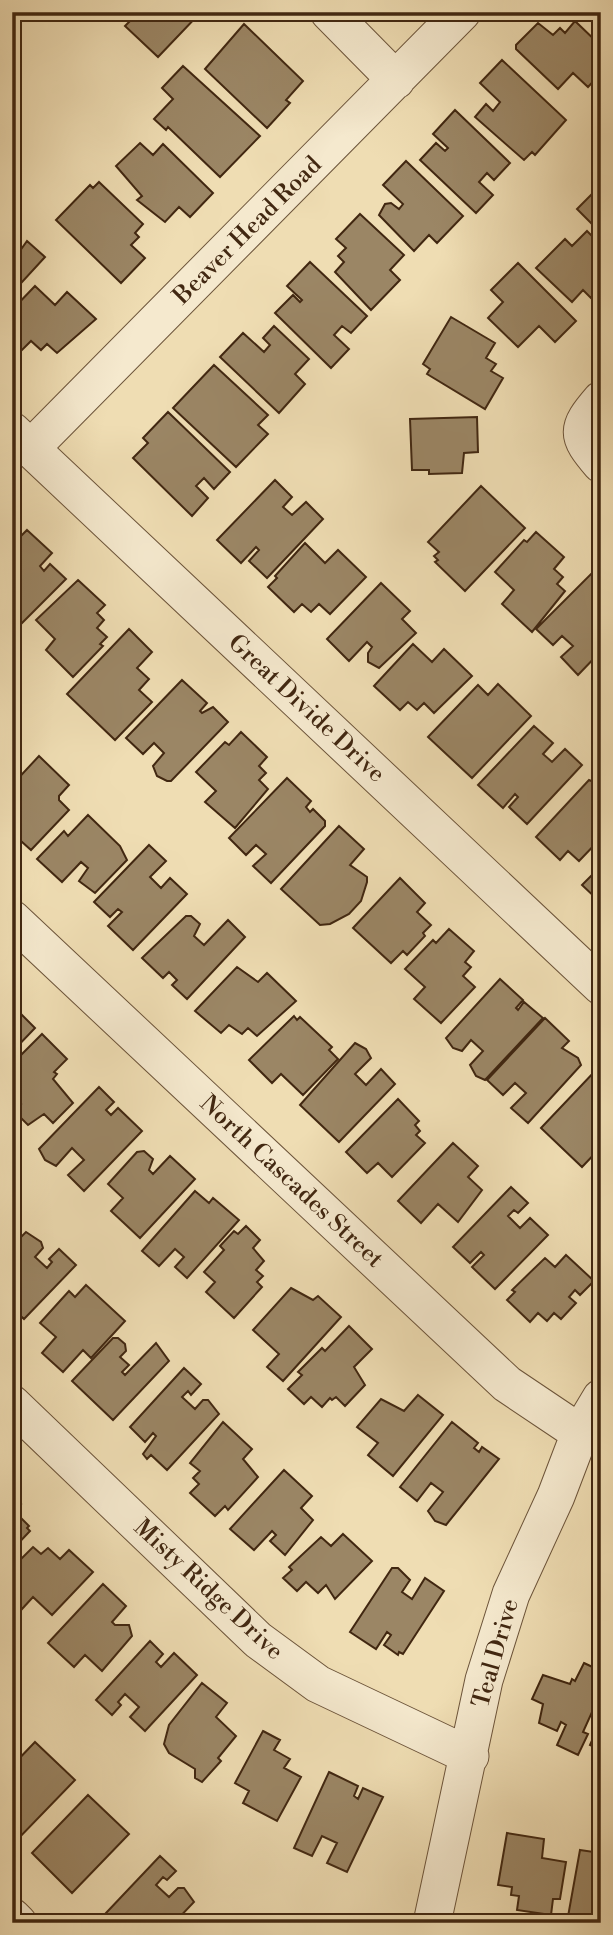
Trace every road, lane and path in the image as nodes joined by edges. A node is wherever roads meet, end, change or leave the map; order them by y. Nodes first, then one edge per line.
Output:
1 (329, 12) edge
2 (462, 12) edge
3 (396, 80) junction
4 (601, 400) edge
5 (22, 439) edge
6 (601, 464) edge
7 (12, 919) edge
8 (601, 986) edge
9 (601, 1398) edge
10 (12, 1404) edge
11 (580, 1433) junction
12 (470, 1756) junction
13 (12, 1917) edge
14 (18, 1923) edge
15 (432, 1923) edge

1 - 3 street
2 - 3 street, Beaver Head Road
3 - 5 street, Beaver Head Road
4 - 6 street
5 - 8 street, Great Divide Drive
7 - 11 street, North Cascades Street
9 - 11 street, Teal Drive
10 - 12 street, Misty Ridge Drive
11 - 12 street, Teal Drive
12 - 15 street, Teal Drive
13 - 14 street

